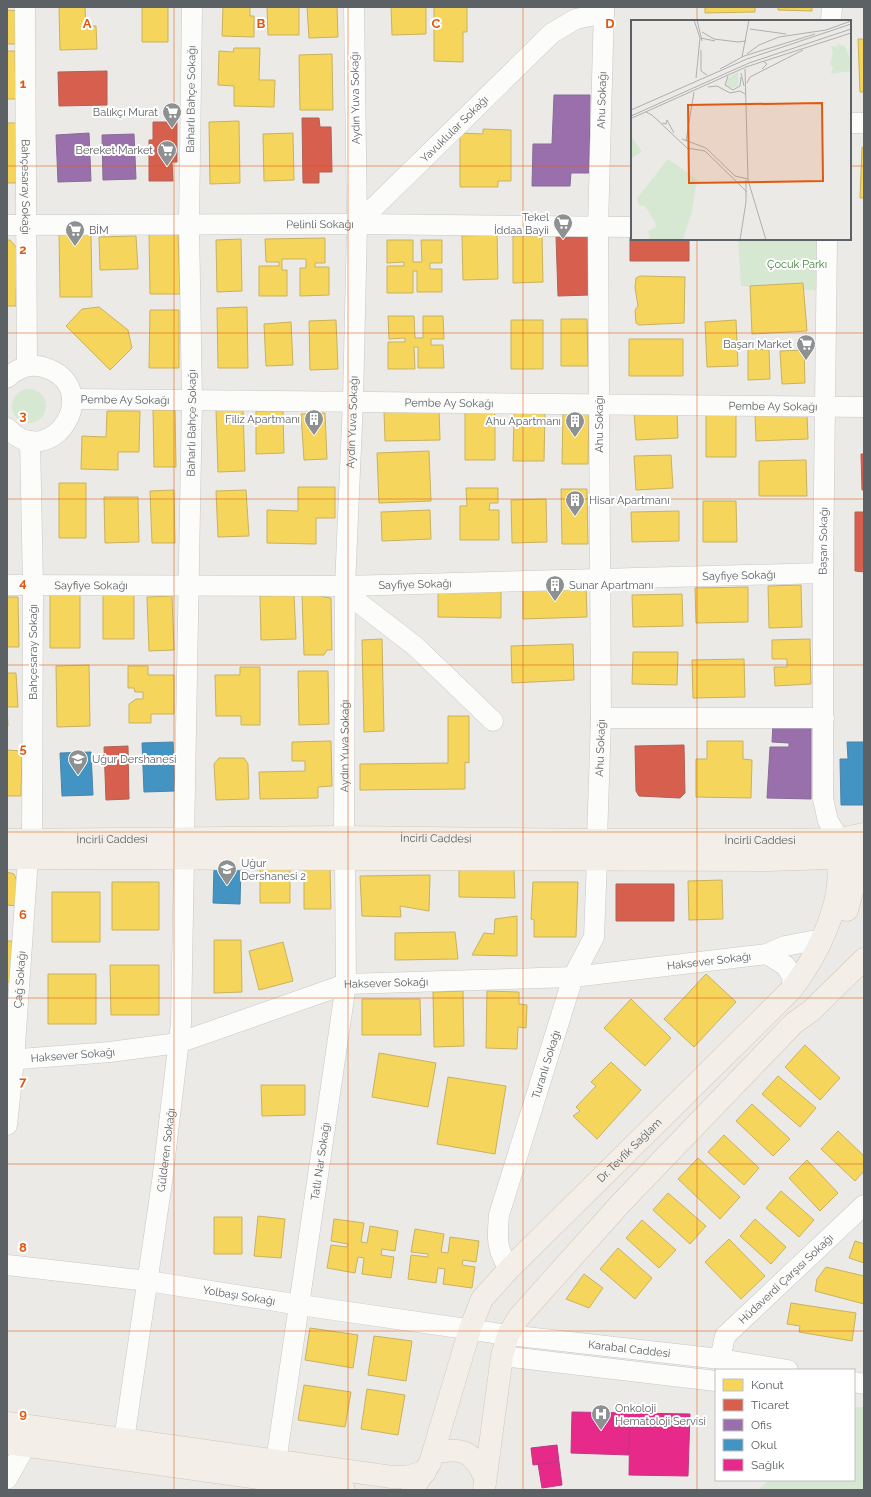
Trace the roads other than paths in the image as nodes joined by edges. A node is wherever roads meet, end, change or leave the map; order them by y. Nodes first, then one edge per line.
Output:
1 (26, 7) edge
2 (192, 7) edge
3 (354, 7) edge
4 (568, 7) edge
5 (832, 7) edge
6 (604, 10) edge
7 (832, 20) edge
8 (552, 34) junction
9 (851, 123) edge
10 (864, 123) edge
11 (189, 224) junction
12 (357, 224) junction
13 (7, 225) edge
14 (26, 225) junction
15 (631, 227) edge
16 (598, 228) junction
17 (826, 240) edge
18 (27, 366) junction
19 (7, 378) edge
20 (72, 399) junction
21 (192, 399) junction
22 (352, 401) junction
23 (599, 405) junction
24 (825, 406) junction
25 (864, 407) edge
26 (7, 428) edge
27 (30, 441) junction
28 (823, 572) junction
29 (598, 579) junction
30 (7, 585) edge
31 (33, 585) junction
32 (188, 585) junction
33 (345, 589) junction
34 (601, 718) junction
35 (824, 718) junction
36 (494, 721) dead end
37 (344, 837) junction
38 (7, 840) edge
39 (852, 847) edge
40 (184, 849) junction
41 (597, 850) junction
42 (22, 852) edge
43 (345, 859) junction
44 (822, 939) junction
45 (767, 954) junction
46 (862, 964) edge
47 (574, 977) junction
48 (346, 984) junction
49 (791, 990) junction
50 (794, 1023) junction
51 (178, 1043) junction
52 (11, 1060) edge
53 (7, 1125) edge
54 (864, 1205) edge
55 (7, 1265) edge
56 (509, 1269) junction
57 (148, 1281) junction
58 (300, 1305) junction
59 (470, 1329) junction
60 (508, 1335) junction
61 (502, 1356) junction
62 (720, 1359) junction
63 (782, 1369) edge
64 (715, 1381) edge
65 (7, 1423) edge
66 (124, 1440) junction
67 (16, 1444) edge
68 (276, 1462) junction
69 (429, 1462) junction
70 (7, 1479) edge
71 (485, 1484) edge
72 (344, 1490) edge
73 (412, 1490) edge

1 - 14 street, Bahçesaray Sokağı
2 - 11 street, Baharlı Bahçe Sokağı
3 - 12 street, Aydın Yuva Sokağı
4 - 8 street, Yavuklular Sokağı
5 - 7 street
6 - 8 street, Yavuklular Sokağı
6 - 16 street, Ahu Sokağı
8 - 12 street, Yavuklular Sokağı
9 - 10 street
11 - 12 street, Pelinli Sokağı
11 - 14 street, Pelinli Sokağı
11 - 21 street, Baharlı Bahçe Sokağı
12 - 16 street, Pelinli Sokağı
12 - 22 street, Aydın Yuva Sokağı
13 - 14 street, Pelinli Sokağı
14 - 18 street, Bahçesaray Sokağı
15 - 16 street, Pelinli Sokağı
16 - 23 street, Ahu Sokağı
17 - 24 street, Başarı Sokağı
18 - 19 street
18 - 20 street
20 - 21 street, Pembe Ay Sokağı
20 - 27 street
21 - 22 street, Pembe Ay Sokağı
21 - 32 street, Baharlı Bahçe Sokağı
22 - 23 street, Pembe Ay Sokağı
22 - 33 street, Aydın Yuva Sokağı
23 - 24 street, Pembe Ay Sokağı
23 - 29 street, Ahu Sokağı
24 - 25 street, Pembe Ay Sokağı
24 - 28 street, Başarı Sokağı
26 - 27 street
27 - 31 street, Bahçesaray Sokağı
28 - 29 street, Sayfiye Sokağı
28 - 35 street, Başarı Sokağı
29 - 33 street, Sayfiye Sokağı
29 - 34 street, Ahu Sokağı
30 - 31 street, Sayfiye Sokağı
31 - 32 street, Sayfiye Sokağı
31 - 42 street, Bahçesaray Sokağı
32 - 33 street, Sayfiye Sokağı
32 - 40 street, Baharlı Bahçe Sokağı
33 - 36 street
33 - 37 street, Aydın Yuva Sokağı
34 - 35 street
34 - 41 street, Ahu Sokağı
35 - 39 street, Başarı Sokağı
37 - 40 main road, İncirli Caddesi
37 - 41 main road, İncirli Caddesi
38 - 42 main road, İncirli Caddesi
39 - 41 main road, İncirli Caddesi
39 - 44 main road, Dr. Tevfik Sağlam
39 - 50 main road
40 - 42 main road, İncirli Caddesi
40 - 43 main road, İncirli Caddesi
40 - 51 street, Gülderen Sokağı
41 - 43 main road, İncirli Caddesi
41 - 47 street, Turanlı Sokağı
42 - 52 street, Çağ Sokağı
43 - 48 street, Tatlı Nar Sokağı
44 - 45 street, Haksever Sokağı
44 - 49 main road, Dr. Tevfik Sağlam
45 - 47 street, Haksever Sokağı
45 - 49 street
46 - 50 main road
47 - 48 street, Haksever Sokağı
47 - 56 street, Turanlı Sokağı
48 - 51 street, Haksever Sokağı
48 - 58 street, Tatlı Nar Sokağı
49 - 56 main road, Dr. Tevfik Sağlam
50 - 60 main road
51 - 52 street, Haksever Sokağı
51 - 57 street, Gülderen Sokağı
52 - 53 street, Çağ Sokağı
54 - 62 street, Hüdaverdi Çarşısı Sokağı
55 - 57 street, Yolbaşı Sokağı
56 - 59 main road, Dr. Tevfik Sağlam
57 - 58 street, Yolbaşı Sokağı
57 - 66 street, Gülderen Sokağı
58 - 59 street, Yolbaşı Sokağı
58 - 68 street, Tatlı Nar Sokağı
59 - 60 street, Karabal Caddesi
59 - 69 main road, Dr. Tevfik Sağlam
60 - 61 main road
60 - 62 street, Karabal Caddesi
61 - 64 street, Karabal Caddesi
61 - 71 main road
62 - 63 street, Karabal Caddesi
65 - 66 main road
66 - 68 main road
67 - 70 street
67 - 72 main road
68 - 69 main road
69 - 71 main road
69 - 73 main road, Dr. Tevfik Sağlam

